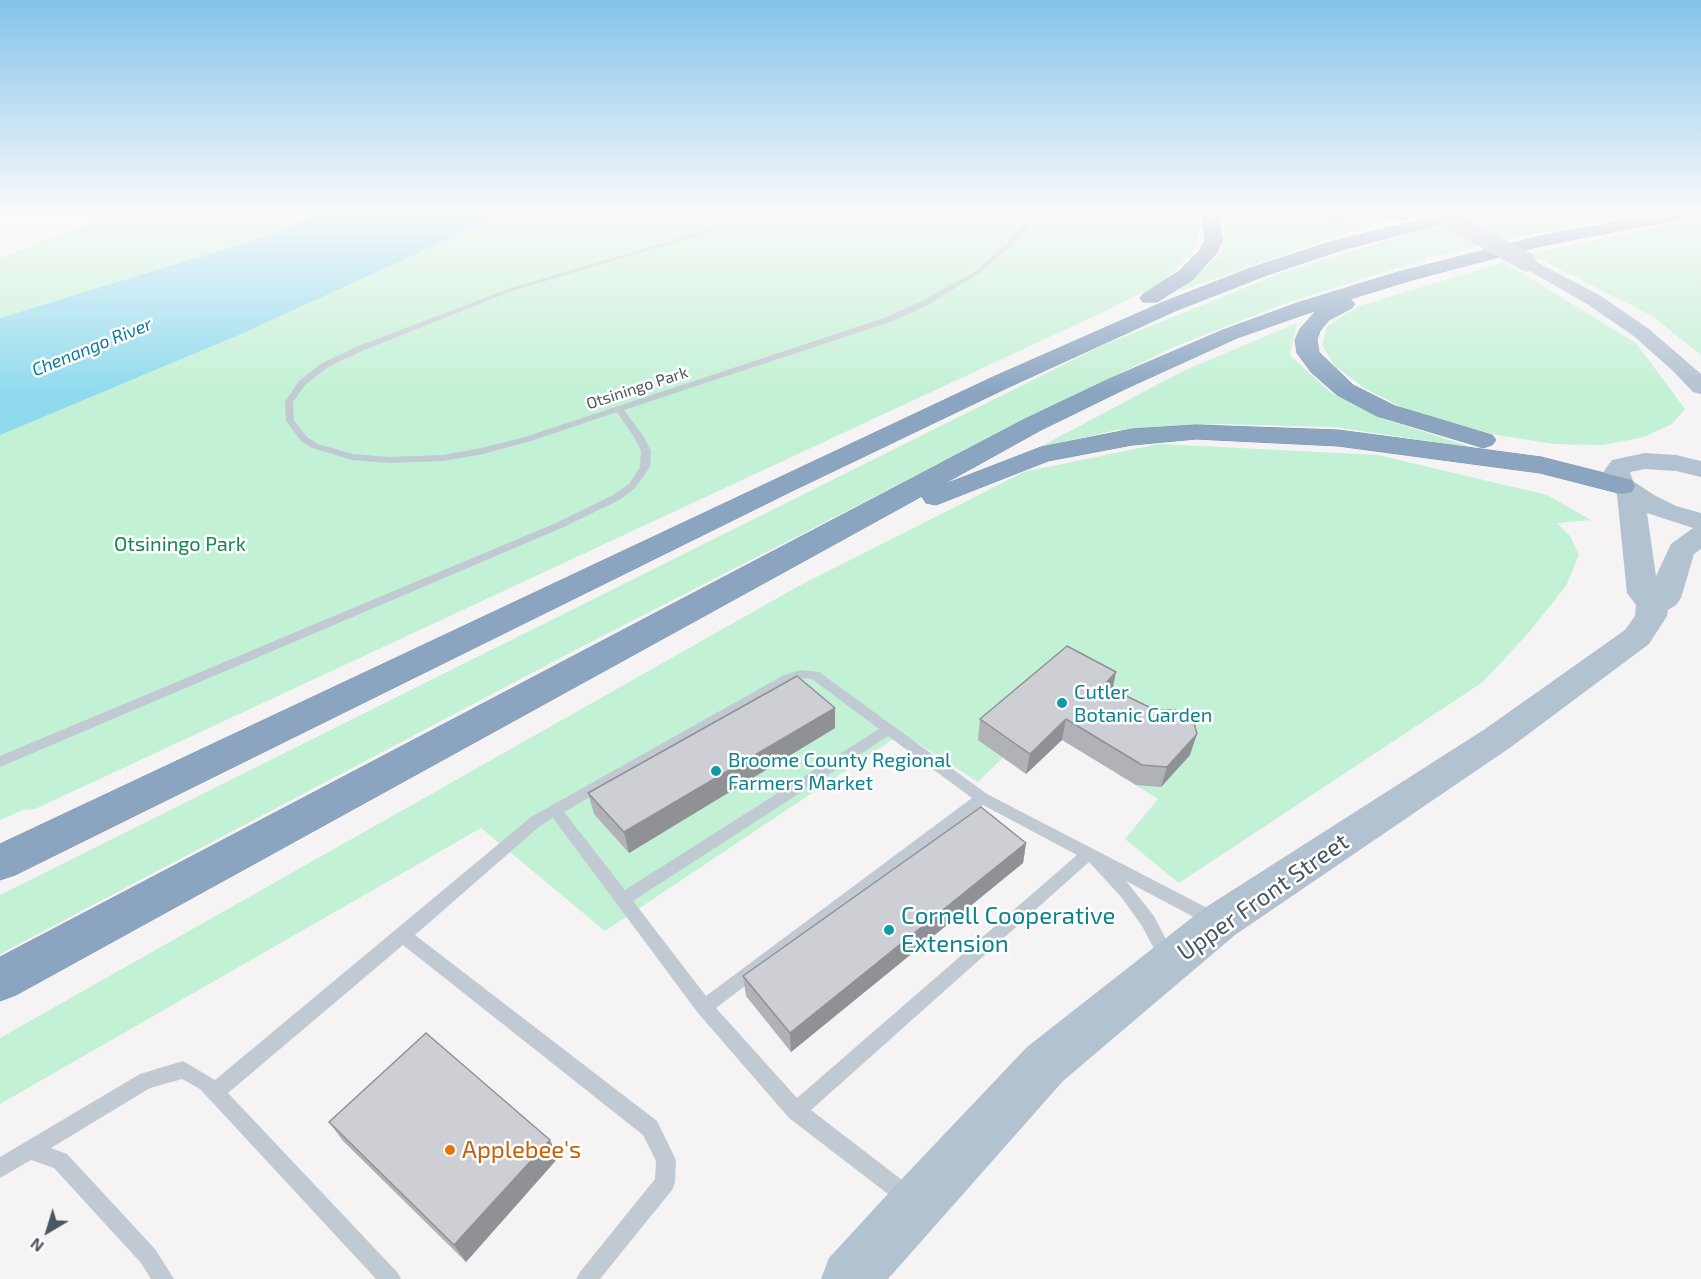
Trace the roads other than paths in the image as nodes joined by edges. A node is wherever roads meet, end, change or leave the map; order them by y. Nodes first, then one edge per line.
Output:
1 (561, 274) edge
2 (973, 274) edge
3 (1187, 274) edge
4 (1253, 274) edge
5 (1414, 274) edge
6 (1548, 274) edge
7 (1405, 276) junction
8 (1001, 382) junction
9 (1701, 387) edge
10 (620, 410) junction
11 (1701, 450) edge
12 (1662, 461) junction
13 (1701, 469) edge
14 (1624, 482) junction
15 (1701, 522) edge
16 (1701, 535) edge
17 (1652, 605) junction
18 (659, 624) junction
19 (887, 730) junction
20 (4, 760) edge
21 (982, 798) junction
22 (555, 810) junction
23 (1089, 853) junction
24 (0, 863) edge
25 (624, 899) junction
26 (1219, 922) junction
27 (403, 935) junction
28 (1170, 963) junction
29 (0, 980) edge
30 (704, 1007) junction
31 (214, 1092) junction
32 (796, 1111) junction
33 (30, 1150) junction
34 (0, 1168) edge
35 (916, 1203) junction
36 (163, 1279) edge
37 (390, 1279) edge
38 (587, 1279) edge
39 (850, 1279) edge

1 - 10 lane, Otsiningo Park
2 - 10 lane, Otsiningo Park
3 - 8 highway
4 - 8 highway
5 - 7 highway
6 - 9 main road, bridge
7 - 14 highway
7 - 18 highway
8 - 24 highway
10 - 20 lane
11 - 12 main road
12 - 13 main road
12 - 14 main road
14 - 15 main road
14 - 17 main road
14 - 18 highway
16 - 17 main road, Upper Front Street
17 - 26 main road, Upper Front Street
18 - 29 highway
19 - 21 lane
19 - 22 lane
19 - 25 lane
21 - 23 lane
21 - 30 lane
22 - 25 lane
22 - 27 lane
23 - 26 lane
23 - 28 lane
23 - 32 lane
25 - 30 lane
26 - 28 main road, Upper Front Street
27 - 31 lane
27 - 38 lane
28 - 35 main road, Upper Front Street
30 - 32 lane
31 - 33 lane
31 - 37 lane
32 - 35 lane
33 - 34 lane
33 - 36 lane
35 - 39 main road, Upper Front Street

